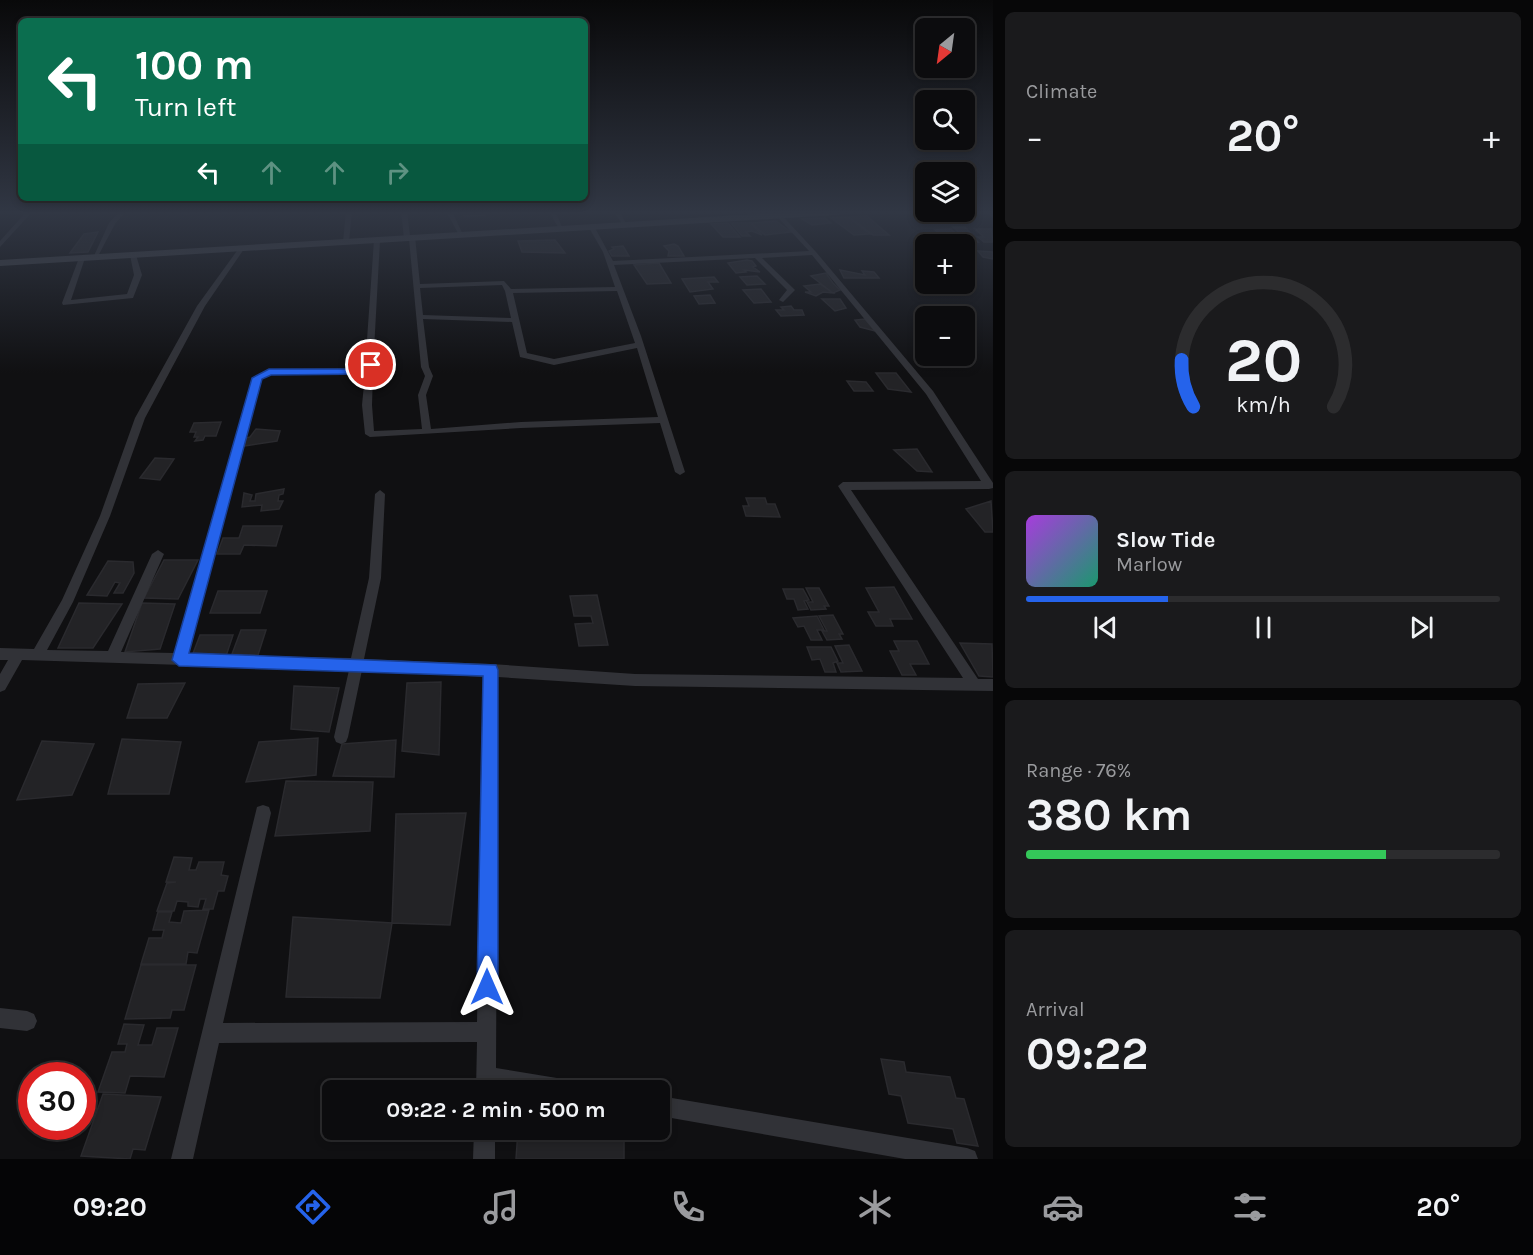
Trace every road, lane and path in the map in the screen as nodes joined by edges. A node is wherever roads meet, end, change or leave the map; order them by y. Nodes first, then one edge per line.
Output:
1 (79, 265) edge
2 (136, 265) edge
3 (230, 265) edge
4 (376, 265) edge
5 (413, 265) edge
6 (610, 265) edge
7 (766, 265) edge
8 (825, 265) edge
9 (416, 286) junction
10 (619, 289) junction
11 (509, 291) junction
12 (783, 300) dead end
13 (419, 317) junction
14 (514, 321) junction
15 (639, 345) junction
16 (371, 372) junction
17 (665, 420) junction
18 (427, 432) junction
19 (680, 471) dead end
20 (380, 494) dead end
21 (158, 554) dead end
22 (0, 654) edge
23 (19, 654) junction
24 (38, 654) junction
25 (112, 658) junction
26 (179, 660) junction
27 (356, 665) junction
28 (490, 670) junction
29 (974, 684) junction
30 (993, 685) edge
31 (0, 686) edge
32 (341, 737) dead end
33 (263, 813) dead end
34 (0, 1018) edge
35 (27, 1021) dead end
36 (487, 1032) junction
37 (211, 1033) junction
38 (486, 1080) edge
39 (670, 1108) edge
40 (484, 1140) edge
41 (182, 1159) edge
42 (483, 1159) edge
43 (967, 1159) edge

1 - 2 street
3 - 24 street
4 - 16 street
5 - 9 street
6 - 10 street
7 - 12 street
8 - 29 street
9 - 11 street
9 - 13 street
10 - 11 street
10 - 15 street
11 - 14 street
13 - 14 street
13 - 18 street
14 - 15 street
15 - 17 street
16 - 18 street
16 - 26 street
17 - 18 street
17 - 19 street
20 - 27 street
21 - 25 street
22 - 23 street
23 - 24 street
23 - 31 street
24 - 25 street
25 - 26 street
26 - 27 street
27 - 28 street
27 - 32 street
28 - 29 street
28 - 36 street
29 - 30 street
33 - 37 street
34 - 35 street
36 - 37 street
36 - 38 street
37 - 41 street
39 - 43 street
40 - 42 street

